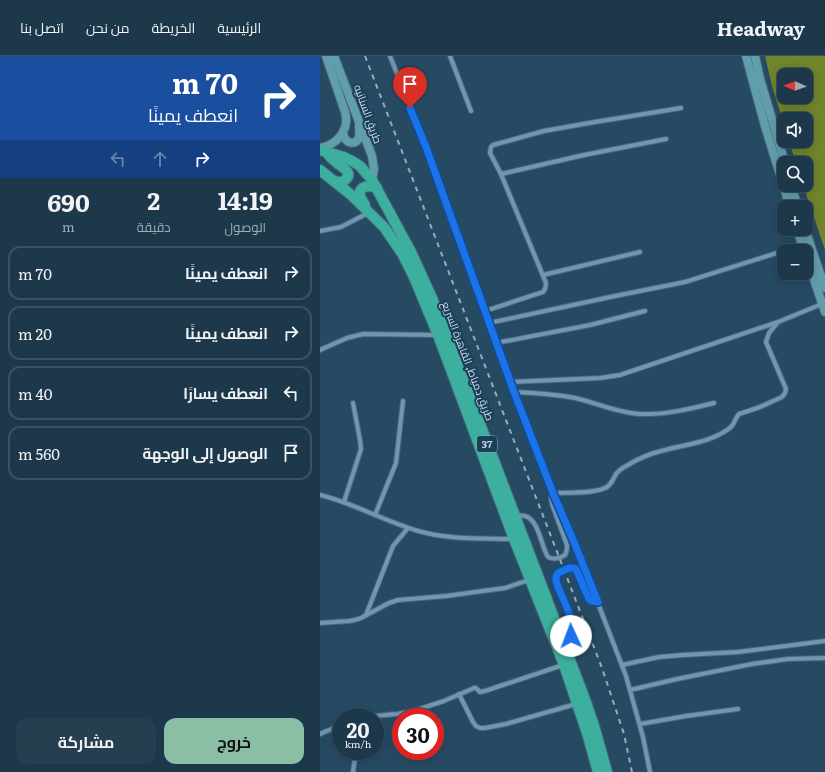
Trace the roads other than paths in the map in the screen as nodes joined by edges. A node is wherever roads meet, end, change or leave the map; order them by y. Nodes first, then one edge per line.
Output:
1 (326, 56) edge
2 (334, 56) edge
3 (390, 56) edge
4 (450, 56) edge
5 (746, 56) edge
6 (755, 56) edge
7 (756, 79) junction
8 (681, 108) dead end
9 (471, 111) dead end
10 (359, 121) junction
11 (343, 133) junction
12 (666, 139) dead end
13 (322, 150) edge
14 (782, 156) edge
15 (320, 170) edge
16 (501, 174) junction
17 (335, 181) junction
18 (374, 184) junction
19 (788, 200) edge
20 (370, 212) junction
21 (320, 231) edge
22 (807, 236) edge
23 (640, 252) dead end
24 (777, 255) edge
25 (542, 275) junction
26 (813, 276) edge
27 (825, 288) edge
28 (824, 308) edge
29 (485, 311) junction
30 (645, 311) dead end
31 (778, 322) junction
32 (489, 324) junction
33 (438, 335) junction
34 (496, 343) junction
35 (320, 350) edge
36 (510, 382) junction
37 (514, 392) junction
38 (403, 401) dead end
39 (353, 403) dead end
40 (714, 403) dead end
41 (553, 493) junction
42 (320, 495) edge
43 (344, 502) junction
44 (375, 515) junction
45 (515, 516) junction
46 (408, 528) junction
47 (514, 539) junction
48 (530, 579) junction
49 (598, 602) junction
50 (366, 615) junction
51 (320, 623) edge
52 (825, 641) edge
53 (566, 648) junction
54 (825, 658) edge
55 (564, 665) junction
56 (622, 665) junction
57 (630, 690) junction
58 (459, 694) junction
59 (578, 704) junction
60 (738, 709) dead end
61 (384, 715) edge
62 (640, 724) junction
63 (332, 729) edge
64 (320, 734) edge
65 (355, 760) edge
66 (353, 772) edge
67 (598, 772) edge
68 (606, 772) edge
69 (650, 772) edge

1 - 11 main road, طريق السنانيه
2 - 10 main road, طريق السنانيه
3 - 29 street
4 - 9 street
5 - 7 main road
6 - 7 main road
7 - 14 main road
7 - 19 main road
8 - 16 street
10 - 11 main road
10 - 18 main road, طريق السنانيه
11 - 13 main road
12 - 16 street
13 - 17 highway
13 - 18 highway, طريق دمياط, القاهرة السريع / 37
15 - 17 highway, طريق دمياط, القاهرة السريع / 37
16 - 25 street
17 - 20 highway, طريق دمياط, القاهرة السريع / 37
18 - 20 highway
18 - 45 highway, طريق دمياط, القاهرة السريع / 37
20 - 21 street
20 - 33 highway, طريق دمياط, القاهرة السريع / 37
22 - 27 main road
23 - 25 street
24 - 32 street
25 - 29 street
26 - 28 main road
28 - 31 street
29 - 32 street
30 - 34 street
31 - 36 street
31 - 41 street
32 - 34 street
33 - 35 street
33 - 47 highway, طريق دمياط, القاهرة السريع / 37
34 - 36 street
36 - 37 street
37 - 40 street
37 - 41 street
38 - 44 street
39 - 43 street
41 - 45 street
41 - 49 street
42 - 43 street
43 - 44 street
44 - 46 street
45 - 53 highway, طريق دمياط, القاهرة السريع / 37
46 - 47 street
46 - 50 street
47 - 48 highway, طريق دمياط, القاهرة السريع / 37
48 - 50 street
48 - 55 highway, طريق دمياط, القاهرة السريع / 37
49 - 53 street
49 - 56 street
50 - 51 street
52 - 56 street
53 - 68 highway, طريق دمياط, القاهرة السريع / 37
54 - 57 street
55 - 58 street
55 - 59 highway, طريق دمياط, القاهرة السريع / 37
56 - 57 street
57 - 62 street
58 - 59 street
58 - 61 street
59 - 67 highway, طريق دمياط, القاهرة السريع / 37
60 - 62 street
62 - 69 street
63 - 64 street
65 - 66 street

